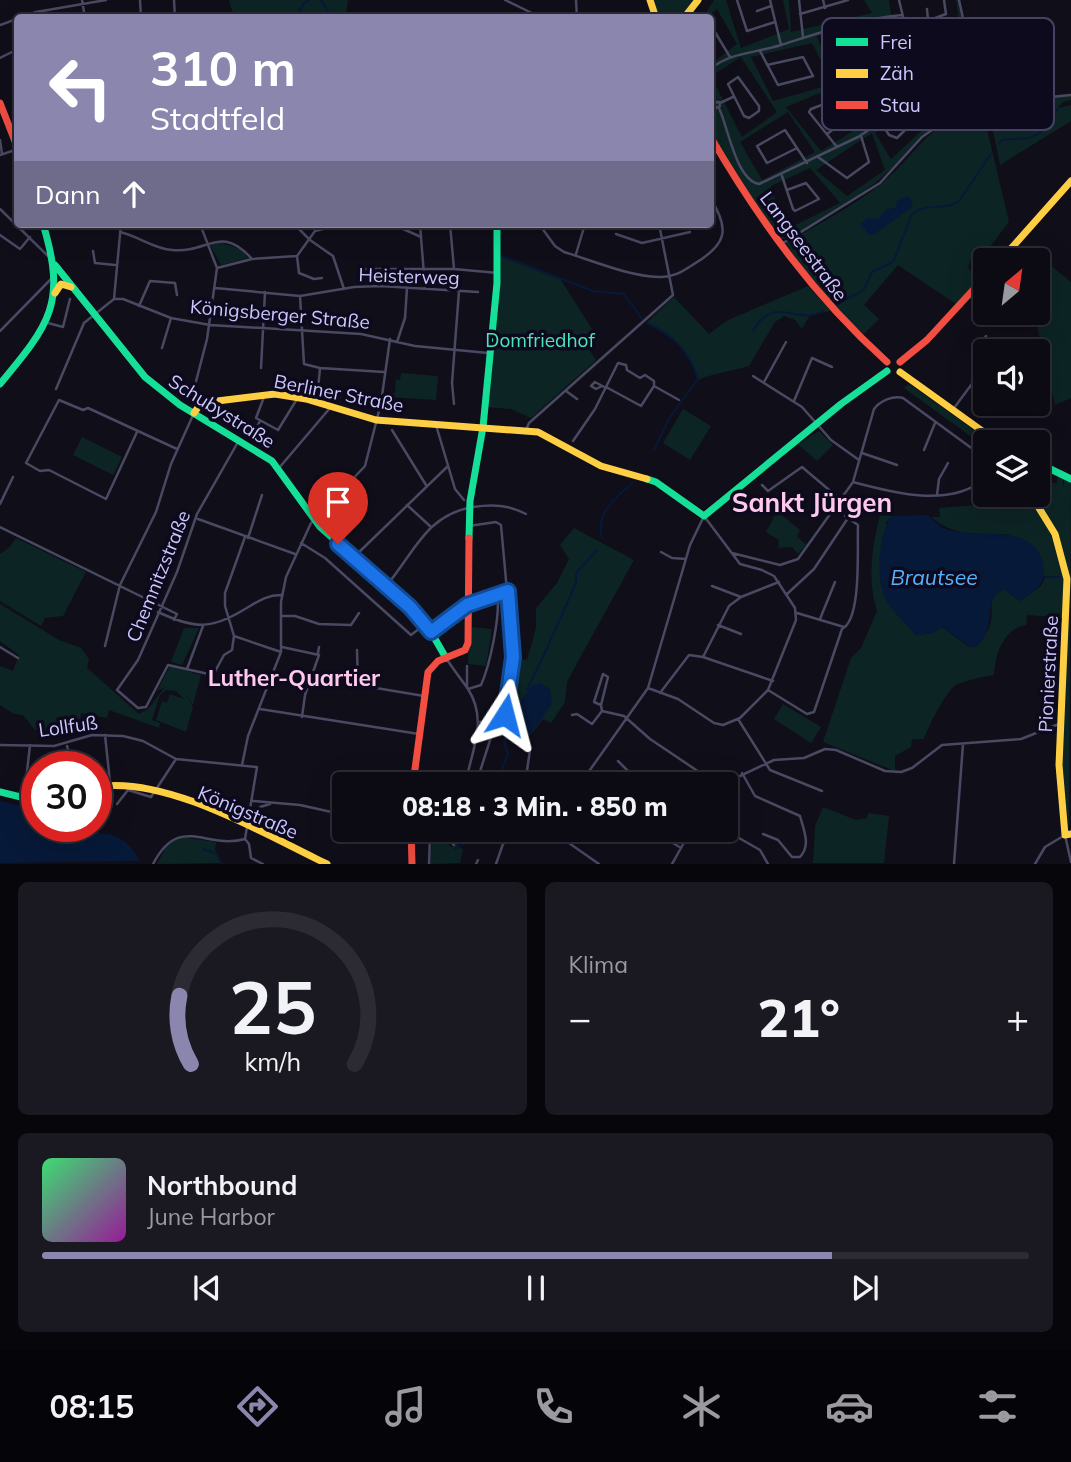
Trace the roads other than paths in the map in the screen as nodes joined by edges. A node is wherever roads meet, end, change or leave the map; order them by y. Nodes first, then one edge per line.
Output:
1 (106, 0) edge
2 (505, 0) edge
3 (698, 0) edge
4 (737, 0) edge
5 (770, 0) edge
6 (799, 0) edge
7 (823, 0) edge
8 (848, 0) edge
9 (899, 0) edge
10 (944, 0) edge
11 (959, 0) edge
12 (82, 2) edge
13 (771, 6) junction
14 (825, 8) junction
15 (927, 9) dead end
16 (757, 11) dead end
17 (31, 14) edge
18 (534, 14) edge
19 (687, 14) edge
20 (800, 14) junction
21 (902, 15) junction
22 (873, 18) edge
23 (903, 18) edge
24 (928, 18) edge
25 (936, 18) edge
26 (963, 18) edge
27 (775, 22) junction
28 (822, 30) edge
29 (714, 32) edge
30 (803, 37) junction
31 (782, 45) junction
32 (760, 51) junction
33 (730, 57) junction
34 (768, 65) junction
35 (714, 67) edge
36 (734, 97) junction
37 (0, 103) edge
38 (716, 105) edge
39 (822, 105) edge
40 (822, 127) edge
41 (824, 130) edge
42 (832, 130) edge
43 (869, 130) edge
44 (887, 130) edge
45 (905, 130) edge
46 (931, 130) edge
47 (827, 134) junction
48 (861, 135) junction
49 (0, 139) edge
50 (14, 139) edge
51 (714, 142) edge
52 (797, 148) junction
53 (837, 148) junction
54 (1, 155) edge
55 (818, 157) junction
56 (807, 163) junction
57 (782, 176) junction
58 (1071, 181) edge
59 (787, 190) junction
60 (714, 206) edge
61 (0, 209) edge
62 (14, 222) edge
63 (20, 228) edge
64 (44, 228) edge
65 (120, 228) edge
66 (201, 228) edge
67 (298, 228) edge
68 (330, 228) edge
69 (401, 228) edge
70 (420, 228) edge
71 (450, 228) edge
72 (497, 228) edge
73 (542, 228) edge
74 (584, 228) edge
75 (660, 228) edge
76 (120, 232) junction
77 (690, 232) dead end
78 (616, 234) dead end
79 (0, 235) edge
80 (30, 237) junction
81 (421, 237) junction
82 (307, 238) junction
83 (664, 239) junction
84 (207, 243) junction
85 (780, 245) junction
86 (1012, 248) edge
87 (93, 251) dead end
88 (576, 255) junction
89 (297, 256) junction
90 (252, 259) junction
91 (55, 265) junction
92 (115, 265) junction
93 (217, 268) junction
94 (358, 269) dead end
95 (425, 269) junction
96 (454, 269) junction
97 (498, 273) junction
98 (670, 277) junction
99 (322, 278) dead end
100 (55, 280) junction
101 (73, 288) junction
102 (217, 288) junction
103 (407, 288) junction
104 (425, 288) junction
105 (344, 289) junction
106 (973, 290) edge
107 (459, 291) junction
108 (265, 292) junction
109 (478, 292) dead end
110 (177, 295) dead end
111 (300, 296) junction
112 (53, 297) junction
113 (70, 299) dead end
114 (114, 299) junction
115 (139, 306) junction
116 (97, 314) junction
117 (171, 318) junction
118 (48, 323) junction
119 (209, 325) junction
120 (263, 329) junction
121 (0, 331) edge
122 (300, 332) junction
123 (986, 337) dead end
124 (390, 339) junction
125 (397, 342) junction
126 (786, 342) dead end
127 (162, 348) dead end
128 (456, 351) junction
129 (488, 353) junction
130 (887, 362) junction
131 (900, 362) junction
132 (832, 367) dead end
133 (261, 368) dead end
134 (320, 369) junction
135 (887, 371) junction
136 (384, 372) junction
137 (900, 372) junction
138 (753, 376) dead end
139 (764, 382) junction
140 (0, 384) edge
141 (654, 386) junction
142 (604, 387) junction
143 (56, 389) dead end
144 (566, 391) junction
145 (265, 394) junction
146 (297, 397) junction
147 (196, 399) dead end
148 (577, 399) dead end
149 (679, 400) dead end
150 (794, 401) junction
151 (316, 403) junction
152 (454, 404) dead end
153 (330, 408) junction
154 (952, 411) junction
155 (194, 413) junction
156 (376, 420) junction
157 (260, 421) junction
158 (817, 422) junction
159 (935, 423) junction
160 (436, 425) junction
161 (483, 427) junction
162 (392, 430) dead end
163 (526, 430) junction
164 (980, 430) edge
165 (137, 432) junction
166 (253, 435) dead end
167 (239, 439) junction
168 (573, 441) dead end
169 (177, 449) junction
170 (924, 450) dead end
171 (973, 450) edge
172 (862, 453) junction
173 (859, 460) junction
174 (948, 463) dead end
175 (448, 466) junction
176 (897, 466) dead end
177 (279, 468) junction
178 (1050, 469) edge
179 (13, 477) dead end
180 (1071, 479) edge
181 (853, 482) junction
182 (426, 485) junction
183 (762, 485) dead end
184 (973, 486) edge
185 (262, 495) dead end
186 (937, 495) junction
187 (464, 500) dead end
188 (841, 500) junction
189 (0, 504) edge
190 (406, 504) junction
191 (1038, 507) edge
192 (470, 508) junction
193 (526, 514) dead end
194 (704, 516) junction
195 (198, 519) junction
196 (314, 519) junction
197 (430, 526) junction
198 (469, 526) junction
199 (0, 527) edge
200 (246, 537) junction
201 (301, 543) junction
202 (661, 552) dead end
203 (731, 553) junction
204 (295, 554) junction
205 (743, 557) junction
206 (353, 558) junction
207 (686, 559) junction
208 (740, 564) junction
209 (779, 582) junction
210 (835, 582) dead end
211 (120, 585) junction
212 (386, 586) junction
213 (712, 586) dead end
214 (508, 591) junction
215 (497, 593) junction
216 (787, 594) junction
217 (282, 595) junction
218 (741, 597) junction
219 (467, 605) junction
220 (160, 607) junction
221 (158, 612) junction
222 (359, 613) dead end
223 (796, 613) junction
224 (281, 616) junction
225 (229, 618) junction
226 (820, 619) junction
227 (174, 620) junction
228 (425, 624) junction
229 (718, 625) junction
230 (203, 626) junction
231 (844, 627) junction
232 (431, 632) junction
233 (741, 634) dead end
234 (234, 636) junction
235 (105, 646) dead end
236 (319, 647) dead end
237 (0, 648) edge
238 (281, 650) junction
239 (357, 650) dead end
240 (318, 653) junction
241 (446, 657) junction
242 (703, 657) junction
243 (18, 658) dead end
244 (467, 666) dead end
245 (187, 669) junction
246 (773, 681) junction
247 (648, 688) junction
248 (468, 689) junction
249 (768, 690) junction
250 (660, 692) junction
251 (424, 696) junction
252 (601, 705) junction
253 (506, 706) junction
254 (259, 709) junction
255 (603, 711) junction
256 (572, 715) dead end
257 (302, 717) junction
258 (626, 719) junction
259 (738, 719) junction
260 (491, 721) junction
261 (478, 722) junction
262 (1061, 723) junction
263 (512, 729) dead end
264 (419, 734) junction
265 (105, 735) junction
266 (520, 737) dead end
267 (67, 744) junction
268 (962, 744) junction
269 (0, 745) edge
270 (30, 745) junction
271 (29, 751) edge
272 (69, 751) edge
273 (107, 751) edge
274 (176, 759) junction
275 (618, 761) dead end
276 (765, 764) junction
277 (242, 765) junction
278 (414, 772) edge
279 (469, 772) edge
280 (479, 772) edge
281 (527, 772) edge
282 (588, 772) edge
283 (629, 772) edge
284 (699, 772) edge
285 (742, 773) junction
286 (738, 775) edge
287 (112, 782) edge
288 (157, 790) junction
289 (822, 791) dead end
290 (0, 792) edge
291 (21, 797) edge
292 (253, 801) junction
293 (271, 803) junction
294 (117, 804) dead end
295 (260, 807) junction
296 (332, 812) edge
297 (251, 818) junction
298 (249, 829) junction
299 (763, 834) dead end
300 (1068, 834) edge
301 (738, 838) dead end
302 (245, 839) junction
303 (410, 842) edge
304 (430, 842) edge
305 (507, 842) edge
306 (568, 842) edge
307 (671, 842) edge
308 (684, 842) edge
309 (681, 848) junction
310 (497, 862) edge
311 (1071, 862) edge
312 (153, 863) edge
313 (263, 863) edge
314 (327, 863) edge
315 (412, 863) edge
316 (429, 863) edge
317 (504, 863) edge
318 (599, 863) edge
319 (672, 863) edge
320 (768, 863) edge
321 (954, 863) edge
322 (1035, 863) edge

1 - 12 street
2 - 18 street
3 - 19 street
4 - 27 street
5 - 13 street
6 - 20 street
7 - 14 street
8 - 14 street
9 - 21 street
10 - 25 street
11 - 26 street
12 - 17 street
13 - 16 street
13 - 27 street
14 - 20 street
15 - 24 street
20 - 30 street
21 - 22 street
21 - 23 street
27 - 31 street
28 - 30 street
29 - 33 street
30 - 31 street
31 - 32 street
32 - 33 street
32 - 34 street
33 - 35 street
34 - 34 street
36 - 36 street
36 - 38 street
37 - 50 street
38 - 57 street
39 - 40 street
41 - 47 street
42 - 47 street
43 - 48 street
44 - 45 street
46 - 85 street
47 - 53 street
48 - 53 street
48 - 55 street
49 - 54 street
51 - 85 street, Langseestraße
52 - 52 street
52 - 56 street
53 - 55 street
55 - 56 street
56 - 57 street
57 - 59 street
58 - 86 street
59 - 59 street
60 - 98 street
61 - 62 street
63 - 80 street
64 - 91 street
65 - 76 street
66 - 84 street
67 - 82 street
68 - 82 street
69 - 81 street
70 - 81 street
71 - 96 street
72 - 97 street
73 - 88 street
74 - 88 street
75 - 83 street
76 - 84 street
76 - 92 street
77 - 83 street
78 - 83 street
79 - 80 street
80 - 91 street
81 - 95 street
82 - 89 street
82 - 105 street
83 - 98 street
84 - 90 street
84 - 93 street
85 - 130 street, Langseestraße
87 - 92 street
88 - 98 street
89 - 90 street
89 - 99 street
90 - 93 street
91 - 100 street
91 - 101 street, Schubystraße
92 - 114 street
93 - 102 street
94 - 95 street
95 - 96 street
95 - 104 street
96 - 97 street
97 - 129 street
98 - 144 street
100 - 112 street
100 - 121 street
101 - 112 street
101 - 116 street, Schubystraße
102 - 108 street, Heisterweg
102 - 119 street
103 - 104 street, Heisterweg
103 - 105 street, Heisterweg
103 - 125 street
104 - 107 street, Heisterweg
105 - 111 street, Heisterweg
106 - 131 street
107 - 109 street, Heisterweg
107 - 128 street
108 - 111 street, Heisterweg
108 - 120 street
110 - 115 street
111 - 122 street
112 - 118 street
113 - 118 street
114 - 115 street, Königsberger Straße
114 - 116 street
115 - 117 street, Königsberger Straße
116 - 143 street
116 - 155 street, Schubystraße
117 - 119 street, Königsberger Straße
117 - 127 street
118 - 140 street
119 - 120 street, Königsberger Straße
119 - 147 street
120 - 122 street, Königsberger Straße
120 - 133 street
122 - 124 street, Königsberger Straße
122 - 134 street
123 - 154 street
124 - 125 street, Königsberger Straße
124 - 136 street
125 - 128 street, Königsberger Straße
126 - 139 street
128 - 129 street, Königsberger Straße
128 - 152 street
129 - 161 street
130 - 131 street
130 - 135 street
131 - 137 street
132 - 150 street
134 - 136 street
134 - 151 street
135 - 137 street
135 - 158 street
136 - 156 street
137 - 154 street
138 - 139 street
139 - 150 street
141 - 142 street
141 - 142 street
141 - 149 street
142 - 168 street
144 - 148 street
144 - 163 street
145 - 146 street, Berliner Straße
145 - 155 street, Berliner Straße
145 - 157 street
146 - 151 street, Berliner Straße
146 - 157 street
150 - 158 street
151 - 153 street, Berliner Straße
153 - 156 street, Berliner Straße
153 - 177 street
154 - 164 street
155 - 167 street, Schubystraße
155 - 169 street
156 - 160 street, Berliner Straße
156 - 196 street
157 - 166 street
158 - 173 street
158 - 194 street
159 - 170 street
159 - 171 street
159 - 172 street
160 - 161 street, Berliner Straße
160 - 175 street
161 - 163 street, Berliner Straße
161 - 192 street
162 - 182 street
163 - 194 street, Berliner Straße
165 - 165 street
165 - 169 street
167 - 177 street, Schubystraße
167 - 195 street, Chemnitzstraße
169 - 211 street
172 - 173 street
172 - 176 street
173 - 181 street
174 - 186 street
175 - 182 street
175 - 187 street
177 - 196 street, Schubystraße
178 - 180 street
179 - 189 street
181 - 186 street
181 - 188 street
182 - 190 street
183 - 188 street
184 - 186 street
185 - 200 street
188 - 205 street
190 - 197 street
190 - 206 street
191 - 262 street, Pionierstraße
192 - 193 street
192 - 197 street
192 - 198 street
194 - 203 street
194 - 207 street
195 - 200 street
195 - 220 street, Chemnitzstraße
196 - 201 street
196 - 206 street, Schubystraße
197 - 212 street
198 - 214 street
198 - 219 street
199 - 211 street
200 - 204 street
200 - 225 street
201 - 204 street
201 - 228 street
202 - 207 street
203 - 205 street
203 - 208 street
204 - 217 street
205 - 208 street
206 - 212 street, Schubystraße
207 - 247 street
208 - 209 street
209 - 216 street
209 - 218 street
210 - 226 street
211 - 220 street
211 - 235 street
212 - 228 street, Schubystraße
213 - 218 street
214 - 215 street
214 - 253 street
215 - 219 street
215 - 248 street
216 - 223 street
216 - 231 street
217 - 224 street
217 - 225 street
218 - 229 street
219 - 232 street
219 - 241 street
220 - 221 street, Chemnitzstraße
220 - 227 street
221 - 227 street
221 - 245 street, Chemnitzstraße
222 - 224 street
223 - 226 street
223 - 246 street
224 - 238 street
225 - 230 street
225 - 234 street
226 - 231 street
227 - 230 street
228 - 232 street, Schubystraße
229 - 233 street
229 - 242 street
230 - 245 street
231 - 249 street
232 - 241 street, Schubystraße
234 - 238 street
234 - 245 street
236 - 240 street
237 - 243 street
238 - 240 street
238 - 254 street
239 - 251 street
240 - 257 street
241 - 248 street, Schubystraße
241 - 251 street
242 - 246 street
242 - 250 street
244 - 248 street
246 - 249 street
247 - 250 street
247 - 258 street
248 - 261 street
249 - 259 street
250 - 259 street
251 - 264 street
252 - 252 street
252 - 255 street
253 - 260 street
253 - 263 street
254 - 257 street
254 - 277 street
255 - 256 street
255 - 258 street
257 - 264 street
258 - 282 street
258 - 284 street
259 - 276 street
260 - 261 street
260 - 280 street
261 - 279 street
262 - 268 street
262 - 300 street, Pionierstraße
264 - 278 street
265 - 267 street, Lollfuß
265 - 273 street
265 - 274 street, Lollfuß
266 - 281 street
267 - 270 street, Lollfuß
267 - 272 street
268 - 276 street
268 - 321 street
269 - 270 street, Lollfuß
270 - 271 street
274 - 277 street
274 - 288 street
275 - 283 street
276 - 285 street
276 - 289 street
277 - 292 street
285 - 286 street
285 - 299 street
287 - 288 street, Königstraße
288 - 294 street
288 - 298 street, Königstraße
290 - 291 street
292 - 293 street
292 - 295 street
292 - 297 street
293 - 295 street
293 - 296 street
295 - 297 street
297 - 298 street
298 - 302 street
298 - 314 street, Königstraße
300 - 311 street, Pionierstraße
300 - 322 street
301 - 320 street
302 - 312 street
302 - 313 street
303 - 315 street
304 - 316 street
305 - 310 street
306 - 318 street
307 - 309 street
308 - 309 street
309 - 319 street
310 - 317 street

